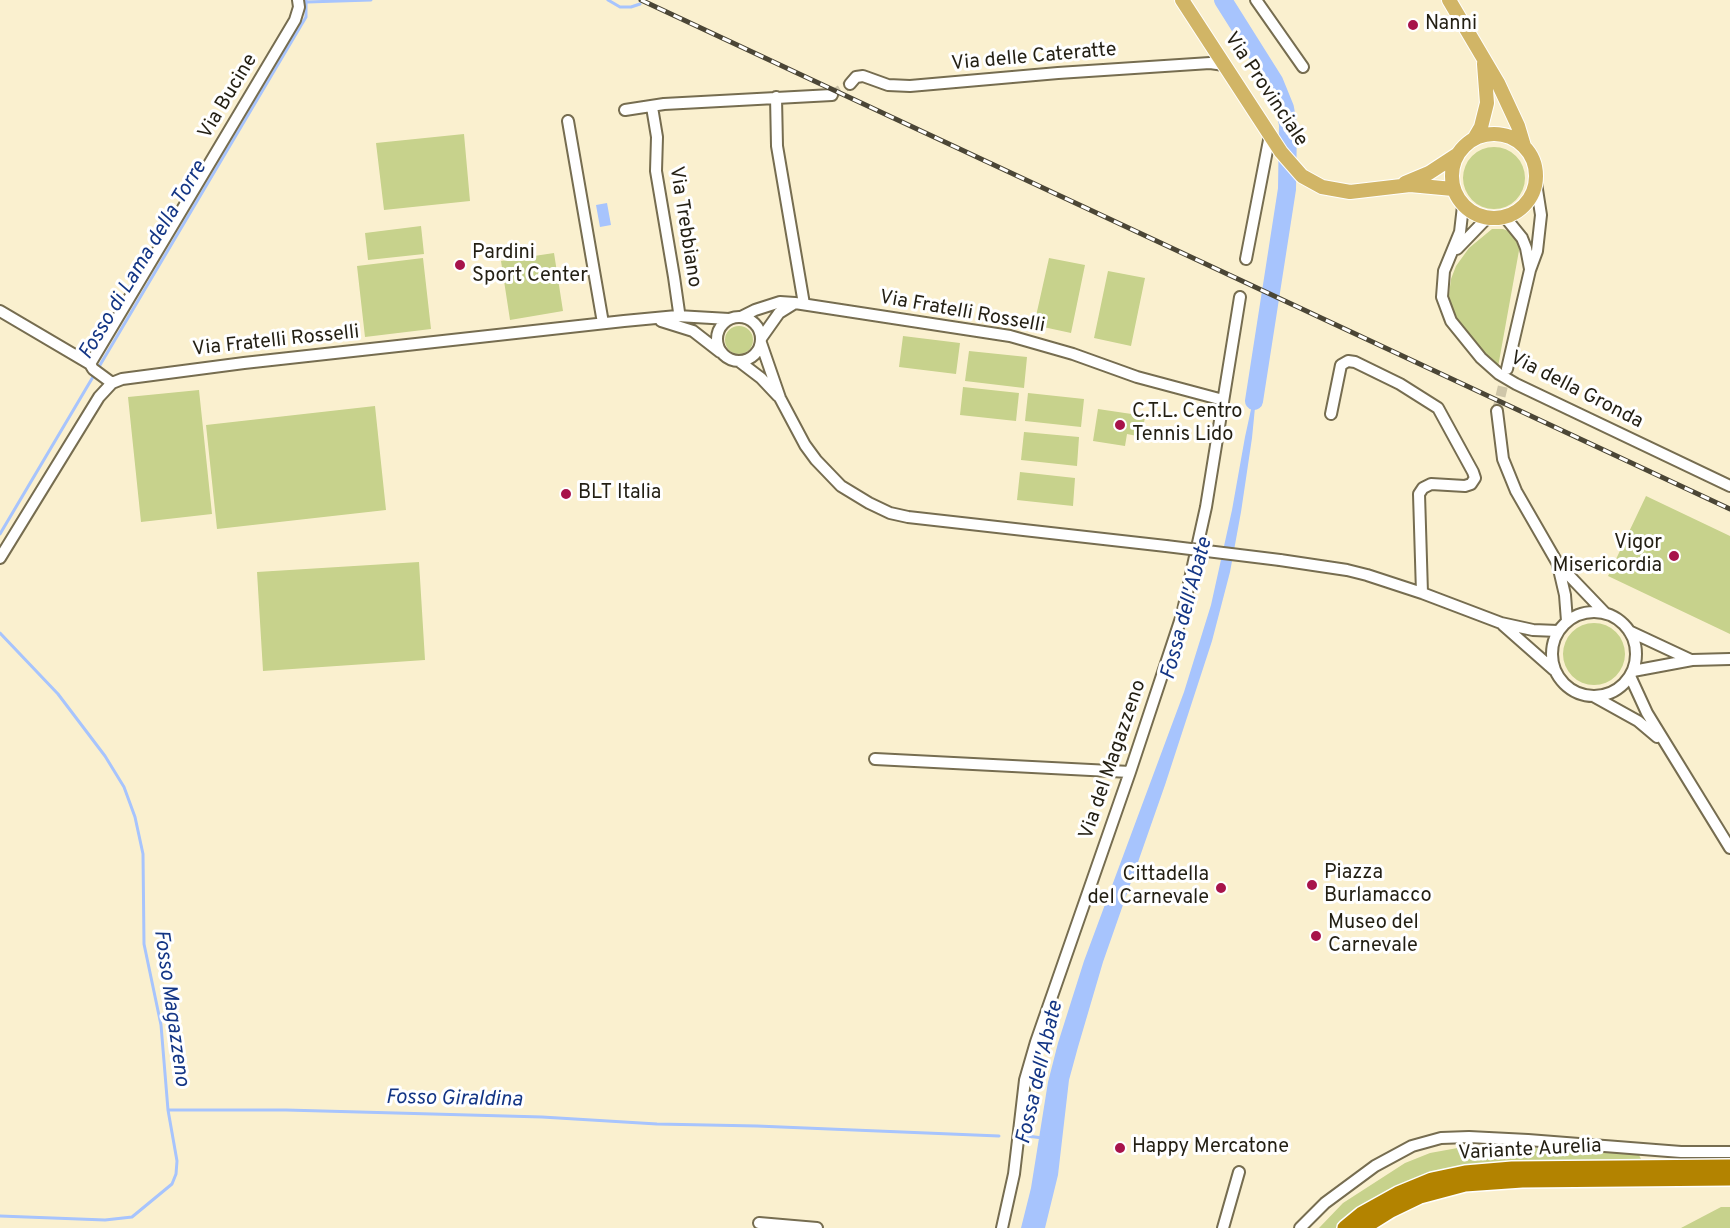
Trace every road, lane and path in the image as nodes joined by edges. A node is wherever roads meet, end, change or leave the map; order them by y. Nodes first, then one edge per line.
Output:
1 (298, 0) edge
2 (1182, 0) edge
3 (1257, 0) edge
4 (1449, 0) edge
5 (1483, 59) junction
6 (1224, 65) junction
7 (1303, 67) dead end
8 (850, 84) tunnel mouth
9 (832, 95) tunnel mouth
10 (776, 98) junction
11 (652, 107) junction
12 (625, 110) dead end
13 (568, 121) dead end
14 (1270, 135) junction
15 (1474, 139) junction
16 (1524, 146) junction
17 (1458, 154) junction
18 (1536, 183) junction
19 (1400, 185) junction
20 (1454, 189) junction
21 (1464, 206) junction
22 (1505, 217) junction
23 (1487, 218) junction
24 (1451, 256) junction
25 (1246, 258) dead end
26 (1530, 270) junction
27 (1240, 297) dead end
28 (799, 303) junction
29 (0, 311) edge
30 (677, 316) junction
31 (735, 318) junction
32 (652, 319) junction
33 (603, 323) junction
34 (762, 340) junction
35 (720, 352) junction
36 (740, 362) junction
37 (92, 366) junction
38 (1507, 369) tunnel mouth
39 (108, 380) junction
40 (780, 398) junction
41 (1223, 399) junction
42 (1497, 411) tunnel mouth
43 (1331, 414) dead end
44 (1730, 486) edge
45 (0, 558) edge
46 (1558, 564) junction
47 (1422, 593) junction
48 (1605, 613) junction
49 (1567, 621) junction
50 (1500, 623) junction
51 (1558, 631) junction
52 (1629, 631) junction
53 (1730, 659) edge
54 (1692, 660) junction
55 (1555, 671) junction
56 (1631, 673) junction
57 (1593, 696) junction
58 (1668, 748) junction
59 (875, 759) dead end
60 (1130, 772) junction
61 (1730, 848) edge
62 (1730, 1152) edge
63 (1730, 1167) edge
64 (1239, 1172) dead end
65 (1730, 1178) edge
66 (759, 1223) dead end
67 (817, 1228) edge
68 (1002, 1228) edge
69 (1223, 1228) edge
70 (1300, 1228) edge
71 (1345, 1228) edge
72 (1362, 1228) edge

1 - 37 street, Via Bucine
2 - 6 main road, Via Provinciale
3 - 7 street
4 - 5 main road
5 - 15 main road
5 - 16 main road
6 - 8 street, Via delle Cateratte
6 - 14 main road, Via Provinciale
9 - 10 street
10 - 11 street
10 - 28 street
11 - 12 street
11 - 30 street, Via Trebbiano
13 - 33 street
14 - 19 main road, Via Provinciale
14 - 25 street
15 - 16 main road
15 - 17 main road
16 - 18 main road
17 - 19 main road, Via Provinciale
17 - 20 main road
18 - 22 main road
18 - 26 street
19 - 20 main road, Via Provinciale
20 - 21 main road
21 - 23 main road
21 - 24 street, Via della Gronda
22 - 23 main road
22 - 26 street
23 - 24 street, Via della Gronda
24 - 44 street, Via della Gronda
26 - 38 street
27 - 41 street, Via del Magazzeno
28 - 31 street, Via Fratelli Rosselli
28 - 34 street
28 - 41 street, Via Fratelli Rosselli
29 - 37 street
30 - 31 street, Via Fratelli Rosselli
30 - 32 street, Via Fratelli Rosselli
31 - 34 street
31 - 35 street
32 - 33 street, Via Fratelli Rosselli
32 - 35 street, Via Fratelli Rosselli
33 - 39 street, Via Fratelli Rosselli
34 - 36 street
34 - 40 street
35 - 36 street
36 - 40 street
37 - 39 street
39 - 45 street
40 - 47 street, bridge
41 - 60 street, Via del Magazzeno
42 - 46 street
43 - 47 street
46 - 48 street
46 - 49 street
47 - 50 street
48 - 49 street
48 - 52 street
49 - 51 street
50 - 51 street
50 - 55 street
51 - 55 street
52 - 54 street
52 - 56 street
53 - 54 street
54 - 56 street
55 - 57 street
56 - 57 street
56 - 58 street
57 - 58 street
58 - 61 street
59 - 60 street
60 - 68 street, Via del Magazzeno
62 - 70 street
63 - 71 highway, Variante Aurelia
64 - 69 street
65 - 72 highway, Variante Aurelia
66 - 67 street

